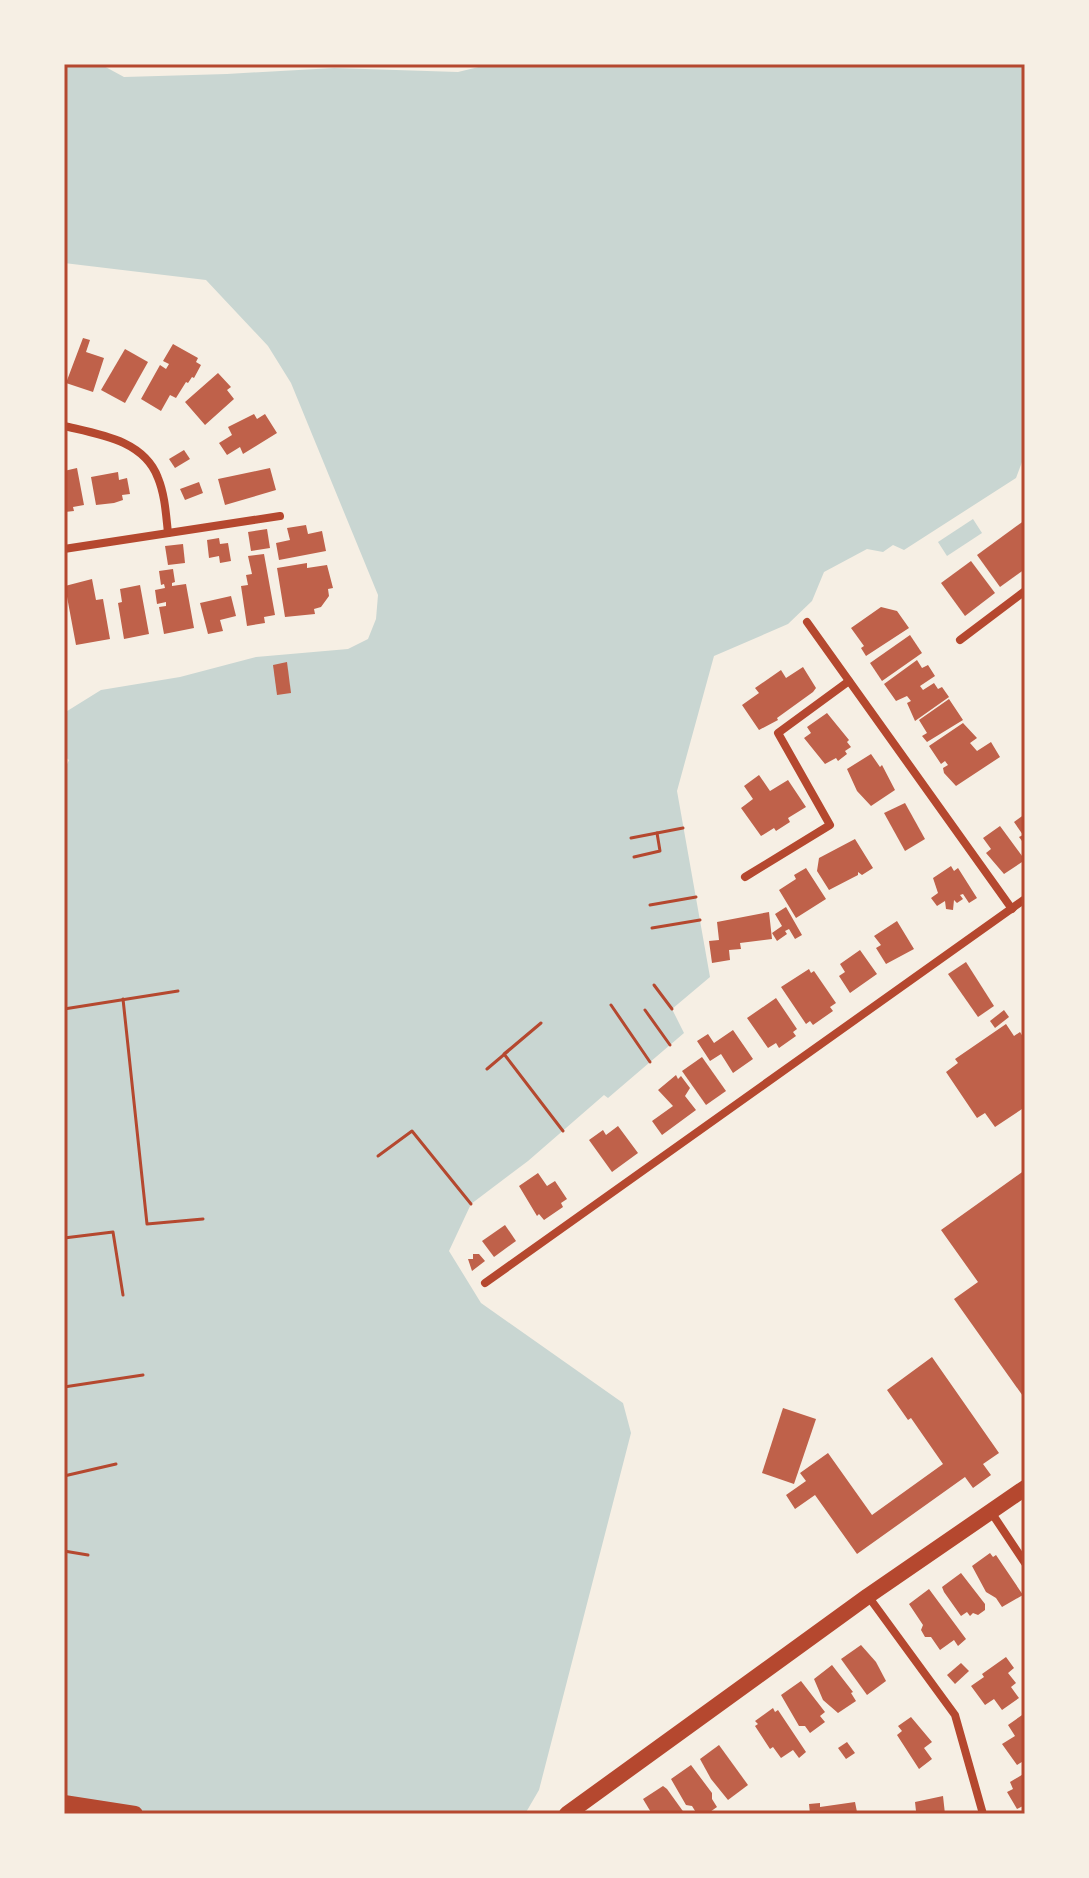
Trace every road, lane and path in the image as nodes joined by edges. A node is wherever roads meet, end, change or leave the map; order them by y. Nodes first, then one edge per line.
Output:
1 (64, 426) edge
2 (280, 516) dead end
3 (168, 533) junction
4 (64, 549) edge
5 (1025, 591) edge
6 (807, 622) dead end
7 (960, 640) dead end
8 (849, 681) junction
9 (683, 828) dead end
10 (657, 833) junction
11 (631, 838) dead end
12 (634, 857) dead end
13 (745, 877) dead end
14 (696, 897) dead end
15 (1025, 899) edge
16 (650, 905) dead end
17 (1012, 909) junction
18 (700, 920) dead end
19 (652, 928) dead end
20 (654, 985) dead end
21 (178, 991) dead end
22 (123, 999) junction
23 (611, 1005) dead end
24 (64, 1009) edge
25 (672, 1009) dead end
26 (645, 1010) dead end
27 (670, 1045) dead end
28 (650, 1062) dead end
29 (487, 1069) dead end
30 (563, 1131) dead end
31 (378, 1156) dead end
32 (471, 1204) dead end
33 (203, 1219) dead end
34 (64, 1238) edge
35 (485, 1283) dead end
36 (123, 1295) dead end
37 (143, 1375) dead end
38 (64, 1387) edge
39 (116, 1464) dead end
40 (64, 1476) edge
41 (1025, 1488) edge
42 (991, 1512) junction
43 (64, 1551) edge
44 (88, 1555) dead end
45 (1025, 1563) edge
46 (868, 1596) junction
47 (64, 1803) edge
48 (135, 1814) edge
49 (567, 1814) edge
50 (983, 1814) edge

1 - 3 street
2 - 3 street
3 - 4 street
5 - 7 street
6 - 8 street
8 - 13 street
8 - 17 street
9 - 10 path
10 - 11 path
10 - 12 path
14 - 16 path
15 - 17 street
17 - 35 street
18 - 19 path
20 - 25 path
21 - 22 path
22 - 24 path
22 - 33 path
23 - 28 path
26 - 27 path
29 - 30 path
31 - 32 path
34 - 36 path
37 - 38 path
39 - 40 path
41 - 42 main road
42 - 45 street
42 - 46 main road
43 - 44 path
46 - 49 main road
46 - 50 street
47 - 48 main road

